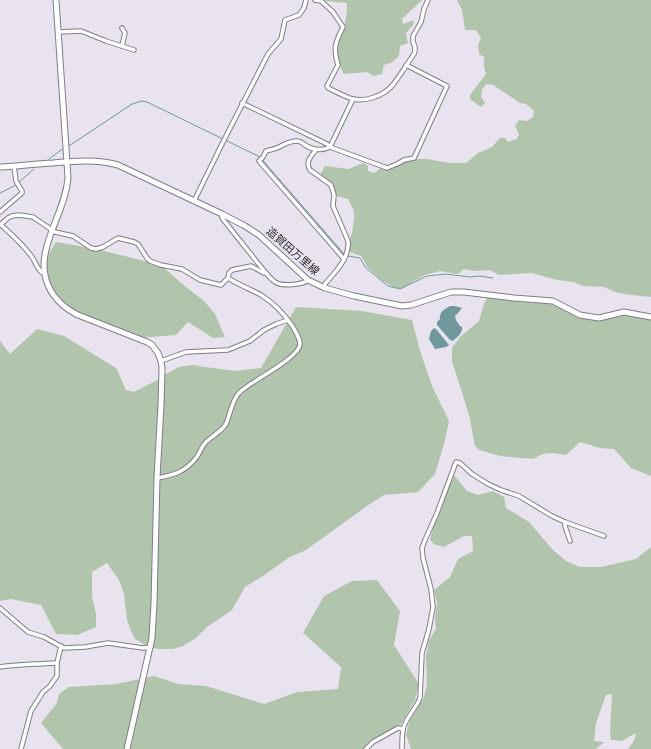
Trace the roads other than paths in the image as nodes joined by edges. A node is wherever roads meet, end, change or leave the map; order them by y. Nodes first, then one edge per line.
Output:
1 (56, 0) edge
2 (306, 0) edge
3 (315, 0) edge
4 (428, 0) edge
5 (122, 28) dead end
6 (58, 32) junction
7 (122, 46) junction
8 (134, 50) dead end
9 (406, 65) junction
10 (353, 99) junction
11 (242, 103) junction
12 (330, 147) junction
13 (316, 150) junction
14 (67, 162) junction
15 (14, 166) junction
16 (0, 167) edge
17 (194, 201) junction
18 (0, 212) edge
19 (222, 214) junction
20 (0, 225) edge
21 (52, 230) junction
22 (344, 259) junction
23 (265, 272) junction
24 (45, 274) junction
25 (228, 278) junction
26 (308, 280) junction
27 (324, 288) junction
28 (651, 317) edge
29 (288, 320) junction
30 (161, 361) junction
31 (157, 478) junction
32 (565, 522) junction
33 (604, 536) dead end
34 (570, 541) dead end
35 (0, 608) edge
36 (61, 646) junction
37 (151, 647) junction
38 (57, 663) junction
39 (0, 667) edge
40 (403, 729) junction
41 (21, 749) edge
42 (127, 749) edge
43 (366, 749) edge
44 (402, 749) edge

1 - 6 street
2 - 11 street
3 - 10 street
4 - 9 street
5 - 7 street
6 - 7 street
6 - 14 street
7 - 8 street
9 - 10 street
9 - 12 street
10 - 12 street
11 - 12 street
11 - 17 street
12 - 13 street
13 - 22 street
13 - 22 street
14 - 15 street, 造賀田万里線
14 - 17 street, 造賀田万里線
14 - 21 street
15 - 16 street, 造賀田万里線
15 - 18 street
17 - 19 street, 造賀田万里線
19 - 23 street
19 - 26 street, 造賀田万里線
20 - 21 street
20 - 24 street
21 - 24 street
21 - 25 street
22 - 27 street
23 - 25 street
23 - 26 street
24 - 30 street
25 - 29 street
26 - 27 street, 造賀田万里線
27 - 28 street, 造賀田万里線
29 - 30 street
29 - 31 street
30 - 31 street
31 - 37 street
32 - 33 street
32 - 34 street
32 - 40 street
35 - 36 street
36 - 37 street
36 - 38 street
37 - 42 street
38 - 39 street
38 - 41 street
40 - 43 street
40 - 44 street

